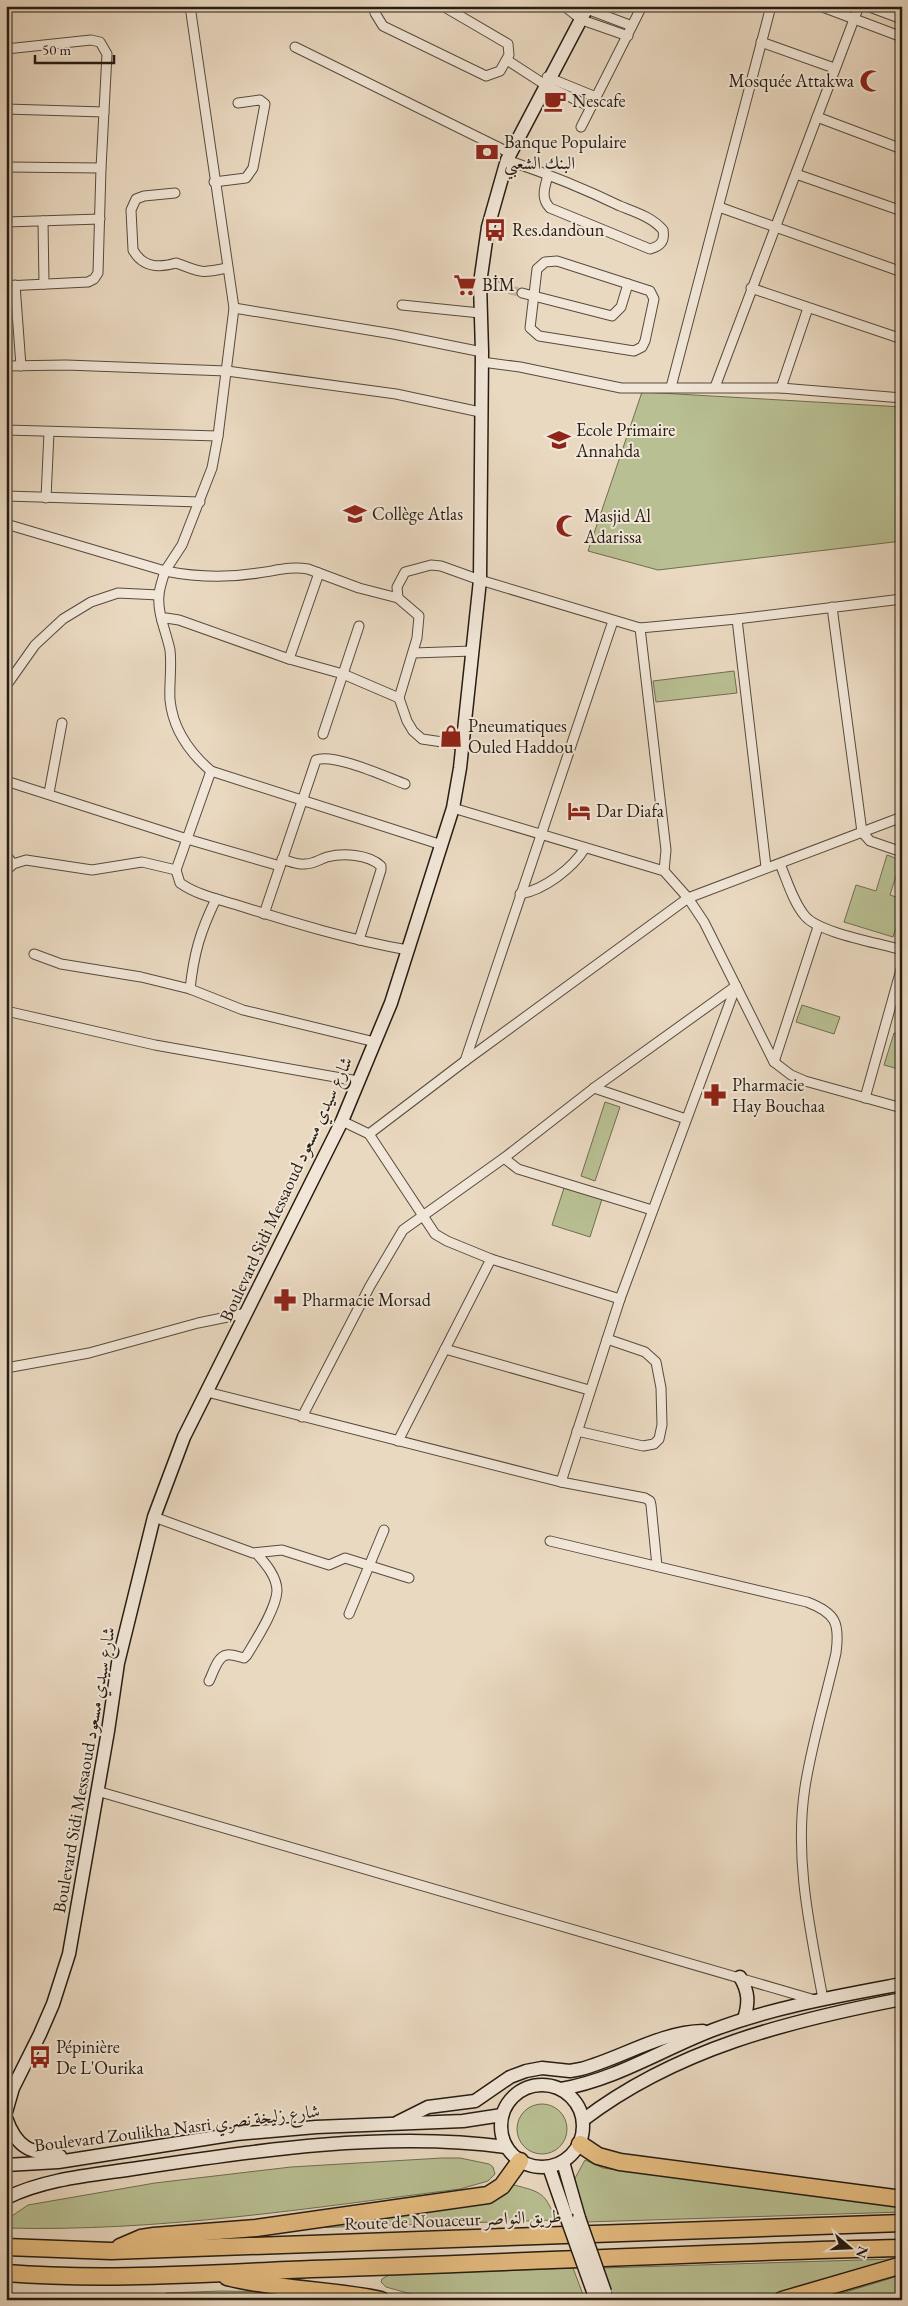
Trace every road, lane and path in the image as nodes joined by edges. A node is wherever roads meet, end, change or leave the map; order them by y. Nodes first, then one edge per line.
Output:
1 (190, 6) edge
2 (374, 6) edge
3 (443, 6) edge
4 (642, 6) edge
5 (770, 6) edge
6 (820, 6) edge
7 (859, 6) edge
8 (867, 6) edge
9 (566, 8) edge
10 (586, 12) edge
11 (854, 19) junction
12 (902, 19) edge
13 (632, 26) junction
14 (628, 36) junction
15 (902, 37) edge
16 (761, 42) junction
17 (295, 46) dead end
18 (6, 49) edge
19 (507, 60) junction
20 (834, 68) junction
21 (549, 82) junction
22 (596, 97) junction
23 (238, 103) dead end
24 (592, 107) junction
25 (6, 109) edge
26 (104, 112) junction
27 (817, 117) junction
28 (581, 127) dead end
29 (902, 149) edge
30 (508, 156) junction
31 (6, 167) edge
32 (101, 168) junction
33 (796, 174) junction
34 (548, 175) junction
35 (214, 182) junction
36 (175, 193) dead end
37 (719, 207) junction
38 (902, 211) edge
39 (100, 219) junction
40 (43, 221) junction
41 (6, 222) edge
42 (775, 226) junction
43 (227, 268) junction
44 (902, 272) edge
45 (480, 283) junction
46 (44, 284) junction
47 (628, 284) junction
48 (11, 286) edge
49 (496, 286) tunnel mouth
50 (751, 288) junction
51 (522, 293) tunnel mouth
52 (533, 296) junction
53 (402, 305) dead end
54 (234, 308) junction
55 (808, 308) junction
56 (480, 313) junction
57 (902, 339) edge
58 (482, 357) junction
59 (6, 366) edge
60 (21, 366) junction
61 (227, 371) junction
62 (672, 387) junction
63 (715, 387) junction
64 (781, 388) junction
65 (902, 398) edge
66 (480, 412) junction
67 (6, 430) edge
68 (49, 432) junction
69 (218, 436) junction
70 (6, 496) edge
71 (46, 498) junction
72 (200, 502) junction
73 (6, 524) edge
74 (165, 571) junction
75 (319, 573) junction
76 (480, 580) junction
77 (159, 595) junction
78 (398, 598) junction
79 (902, 599) edge
80 (832, 607) junction
81 (737, 619) junction
82 (162, 621) junction
83 (613, 621) junction
84 (359, 626) dead end
85 (640, 628) junction
86 (474, 651) junction
87 (413, 653) junction
88 (289, 659) junction
89 (343, 674) junction
90 (6, 686) edge
91 (399, 698) junction
92 (62, 723) dead end
93 (324, 734) dead end
94 (463, 745) junction
95 (211, 771) junction
96 (6, 781) edge
97 (405, 784) dead end
98 (49, 793) junction
99 (302, 800) junction
100 (453, 808) junction
101 (902, 817) edge
102 (862, 832) junction
103 (540, 834) junction
104 (186, 839) junction
105 (442, 845) junction
106 (585, 848) junction
107 (902, 852) edge
108 (6, 855) edge
109 (281, 863) junction
110 (780, 864) junction
111 (766, 867) junction
112 (10, 868) edge
113 (176, 870) junction
114 (664, 871) junction
115 (520, 894) junction
116 (688, 898) junction
117 (216, 899) junction
118 (264, 914) junction
119 (818, 926) junction
120 (359, 940) junction
121 (408, 950) junction
122 (902, 950) edge
123 (34, 954) dead end
124 (902, 966) edge
125 (736, 986) junction
126 (190, 989) junction
127 (6, 1011) edge
128 (375, 1042) junction
129 (464, 1061) junction
130 (774, 1062) junction
131 (358, 1082) junction
132 (594, 1088) junction
133 (865, 1098) junction
134 (902, 1108) edge
135 (686, 1118) junction
136 (342, 1121) junction
137 (369, 1134) junction
138 (504, 1158) junction
139 (652, 1210) junction
140 (421, 1216) junction
141 (491, 1259) junction
142 (620, 1299) junction
143 (247, 1313) junction
144 (607, 1339) junction
145 (445, 1349) junction
146 (6, 1368) edge
147 (589, 1390) junction
148 (207, 1392) junction
149 (302, 1417) junction
150 (577, 1430) junction
151 (398, 1441) junction
152 (561, 1482) junction
153 (154, 1517) junction
154 (384, 1530) dead end
155 (550, 1541) dead end
156 (258, 1554) junction
157 (369, 1565) junction
158 (657, 1566) junction
159 (409, 1578) dead end
160 (348, 1614) dead end
161 (209, 1681) dead end
162 (97, 1791) junction
163 (740, 1977) junction
164 (902, 1984) edge
165 (902, 1999) edge
166 (819, 2000) junction
167 (744, 2019) junction
168 (712, 2030) junction
169 (561, 2089) junction
170 (9, 2091) edge
171 (6, 2112) edge
172 (502, 2115) junction
173 (6, 2118) edge
174 (583, 2120) junction
175 (396, 2123) junction
176 (580, 2144) junction
177 (506, 2147) junction
178 (78, 2159) junction
179 (520, 2161) junction
180 (563, 2162) junction
181 (6, 2164) edge
182 (549, 2167) junction
183 (6, 2198) edge
184 (902, 2199) edge
185 (573, 2217) junction
186 (902, 2223) edge
187 (6, 2248) edge
188 (902, 2248) edge
189 (111, 2251) junction
190 (902, 2265) edge
191 (6, 2273) edge
192 (211, 2273) junction
193 (601, 2297) edge
194 (382, 2300) edge
195 (782, 2300) edge

1 - 35 street
2 - 19 street
3 - 19 street
4 - 13 street
5 - 16 street
6 - 11 street
7 - 11 street
8 - 12 street
9 - 10 street
10 - 13 street
10 - 14 street
10 - 21 street, Boulevard Sidi Messaoud شارع سيدي مسعود
11 - 15 street
11 - 20 street
13 - 14 street
14 - 22 street
16 - 20 street
16 - 37 street
17 - 30 street
18 - 26 street
19 - 21 street
20 - 27 street
21 - 22 street
21 - 24 street
21 - 30 street, Boulevard Sidi Messaoud شارع سيدي مسعود
22 - 24 street
23 - 35 street
24 - 28 street
25 - 26 street
26 - 32 street
27 - 29 street
27 - 33 street
30 - 34 street
30 - 45 street, Boulevard Sidi Messaoud شارع سيدي مسعود
31 - 32 street
32 - 39 street
33 - 38 street
33 - 42 street
34 - 34 street
35 - 43 street
36 - 43 street
37 - 42 street
37 - 62 street
39 - 40 street
39 - 46 street
40 - 41 street
40 - 46 street
42 - 44 street
42 - 50 street
43 - 54 street
45 - 49 street
45 - 56 street, Boulevard Sidi Messaoud شارع سيدي مسعود
46 - 48 street
47 - 52 street
47 - 52 street
47 - 52 street
48 - 60 street
50 - 55 street
50 - 63 street
51 - 52 street
53 - 56 street
54 - 58 street
54 - 61 street
55 - 57 street
55 - 64 street
56 - 58 street, Boulevard Sidi Messaoud شارع سيدي مسعود
58 - 62 street
58 - 66 street, Boulevard Sidi Messaoud شارع سيدي مسعود
59 - 60 street
60 - 61 street
61 - 66 street
61 - 69 street
62 - 63 street
63 - 64 street
64 - 65 street
66 - 76 street, Boulevard Sidi Messaoud شارع سيدي مسعود
67 - 68 street
68 - 69 street
68 - 71 street
69 - 72 street
70 - 71 street
71 - 72 street
72 - 74 street
73 - 74 street
74 - 75 street
74 - 77 street
75 - 78 street
75 - 88 street
76 - 78 street
76 - 83 street
76 - 86 street, Boulevard Sidi Messaoud شارع سيدي مسعود
77 - 82 street
77 - 90 street
78 - 87 street
79 - 80 street
80 - 81 street
80 - 102 street
81 - 85 street
81 - 111 street
82 - 88 street
82 - 95 street
83 - 85 street
83 - 103 street
84 - 89 street
85 - 114 street
86 - 87 street
86 - 94 street, Boulevard Sidi Messaoud شارع سيدي مسعود
87 - 91 street
88 - 89 street
89 - 91 street
89 - 93 street
91 - 94 street
92 - 98 street
94 - 100 street, Boulevard Sidi Messaoud شارع سيدي مسعود
95 - 99 street
95 - 104 street
96 - 98 street
97 - 99 street
98 - 104 street
99 - 105 street
99 - 109 street
100 - 103 street
100 - 105 street, Boulevard Sidi Messaoud شارع سيدي مسعود
101 - 102 street
102 - 107 street
102 - 110 street
103 - 106 street
103 - 115 street
104 - 109 street
104 - 113 street
105 - 121 street, Boulevard Sidi Messaoud شارع سيدي مسعود
106 - 114 street
106 - 115 street
108 - 112 street
109 - 118 street
109 - 120 street
110 - 111 street
110 - 119 street
111 - 116 street
112 - 113 street
113 - 117 street
114 - 116 street
115 - 129 street
116 - 125 street
116 - 129 street
117 - 118 street
117 - 126 street
118 - 120 street
119 - 122 street
119 - 130 street
120 - 121 street
121 - 128 street, Boulevard Sidi Messaoud شارع سيدي مسعود
123 - 126 street
124 - 133 street
125 - 130 street
125 - 132 street
125 - 135 street
126 - 128 street
127 - 131 street
128 - 131 street, Boulevard Sidi Messaoud شارع سيدي مسعود
129 - 137 street
130 - 133 street
131 - 136 street, Boulevard Sidi Messaoud شارع سيدي مسعود
132 - 135 street
132 - 138 street
133 - 134 street
135 - 139 street
136 - 137 street
136 - 143 street, Boulevard Sidi Messaoud شارع سيدي مسعود
137 - 140 street
138 - 139 street
138 - 140 street
139 - 142 street
140 - 141 street
140 - 149 street
141 - 142 street
141 - 145 street
142 - 144 street
143 - 146 street
143 - 148 street, Boulevard Sidi Messaoud شارع سيدي مسعود
144 - 147 street
144 - 150 street
145 - 147 street
145 - 151 street
147 - 150 street
148 - 149 street
148 - 153 street, Boulevard Sidi Messaoud شارع سيدي مسعود
149 - 151 street
150 - 152 street
151 - 152 street
152 - 158 street
153 - 156 street
153 - 162 street, Boulevard Sidi Messaoud شارع سيدي مسعود
154 - 157 street
155 - 158 street
156 - 157 street
156 - 161 street
157 - 159 street
157 - 160 street
158 - 166 street
162 - 163 street
162 - 170 street, Boulevard Sidi Messaoud شارع سيدي مسعود
163 - 166 street
163 - 167 street
164 - 166 street
165 - 174 street
166 - 167 street
167 - 168 street
168 - 169 street
168 - 175 street
169 - 172 street
169 - 174 street
170 - 171 street, Boulevard Sidi Messaoud شارع سيدي مسعود
172 - 175 street, Boulevard Zoulikha Nasri شارع زليخة نصري
172 - 177 street
173 - 178 street
174 - 176 street
175 - 178 street, Boulevard Zoulikha Nasri شارع زليخة نصري
176 - 180 street
176 - 184 highway
177 - 179 street
177 - 183 street, Boulevard Zoulikha Nasri شارع زليخة نصري
178 - 181 street, Boulevard Zoulikha Nasri شارع زليخة نصري
179 - 182 street
179 - 189 highway
180 - 182 street
180 - 185 street
182 - 185 street
185 - 193 street, bridge
186 - 189 highway, Route de Nouaceur طريق النواصر
187 - 189 highway, Route de Nouaceur طريق النواصر
188 - 192 highway
190 - 195 highway
191 - 192 highway
192 - 194 highway

